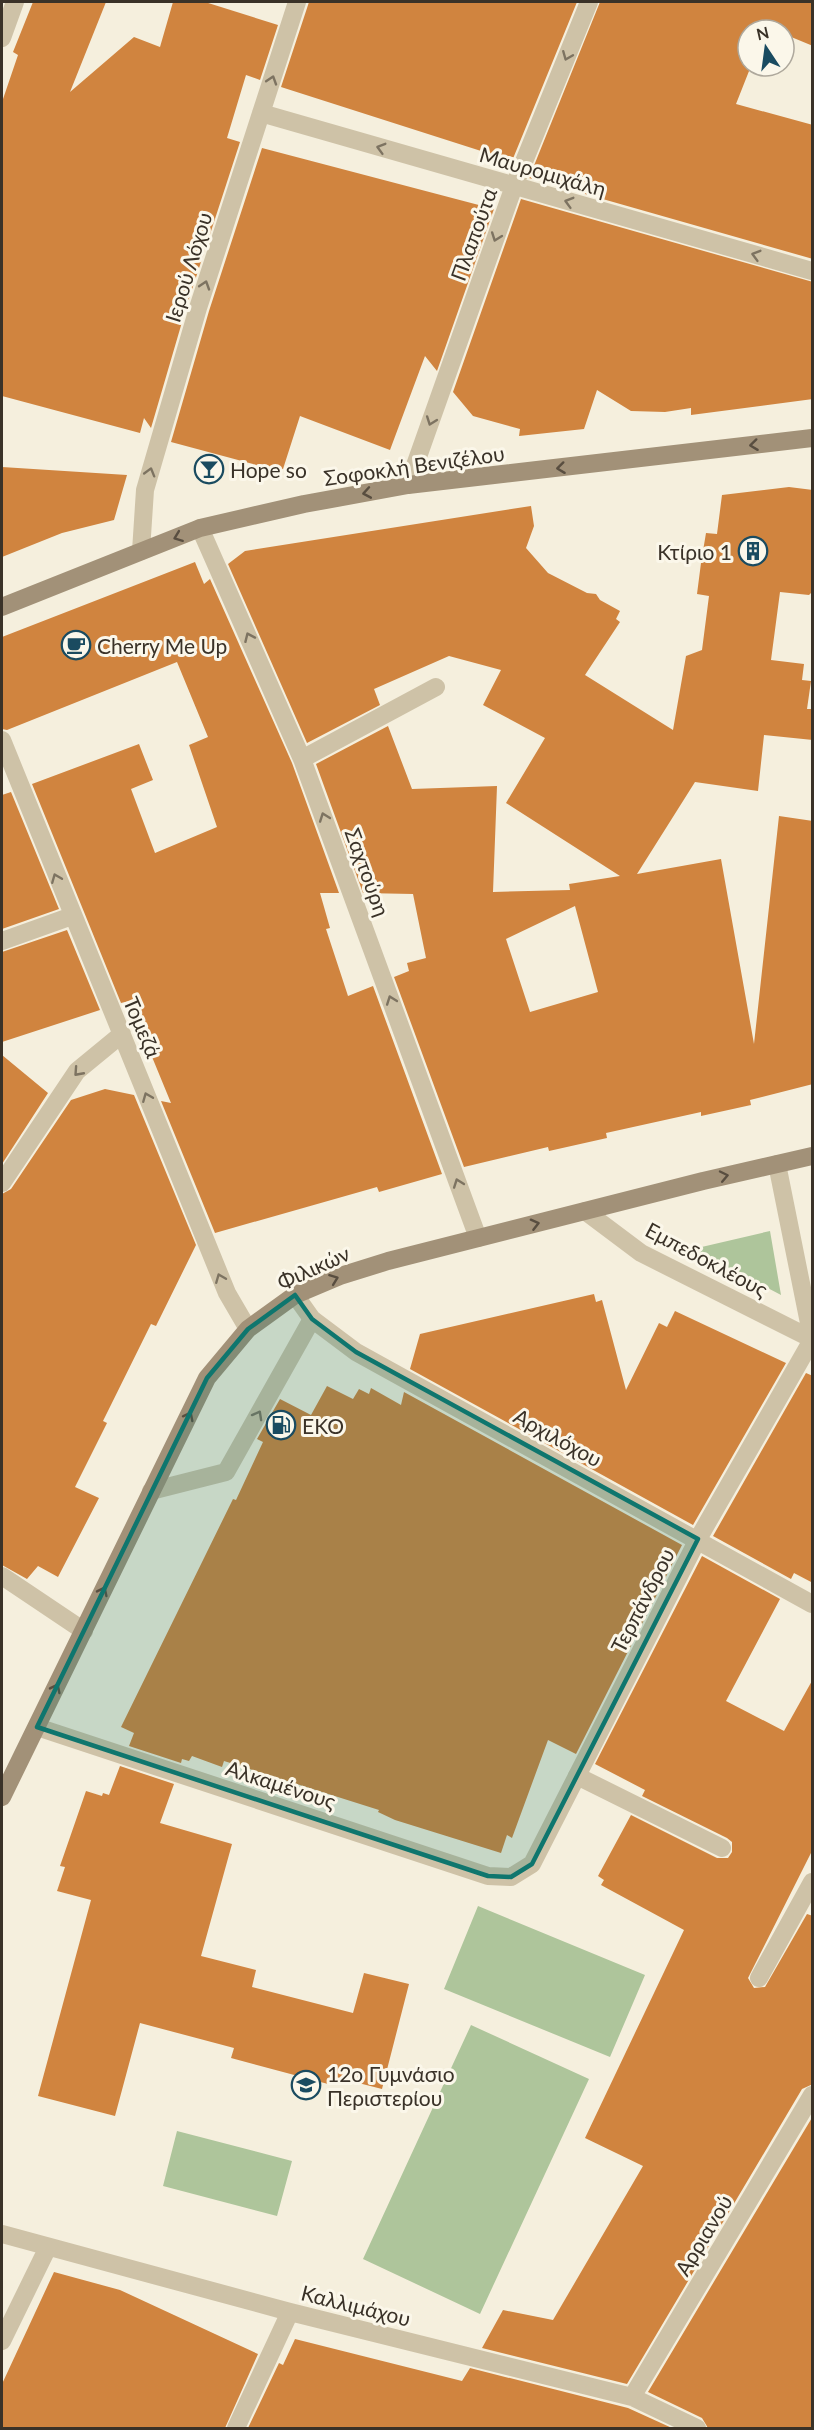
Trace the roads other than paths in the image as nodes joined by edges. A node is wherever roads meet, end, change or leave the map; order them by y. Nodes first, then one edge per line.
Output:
1 (15, 2) edge
2 (297, 2) edge
3 (589, 2) edge
4 (2, 38) edge
5 (261, 113) junction
6 (514, 186) junction
7 (813, 271) edge
8 (813, 438) edge
9 (408, 486) junction
10 (200, 528) junction
11 (141, 551) junction
12 (2, 607) edge
13 (436, 687) dead end
14 (2, 740) edge
15 (302, 759) junction
16 (72, 916) junction
17 (2, 941) edge
18 (122, 1034) junction
19 (813, 1156) edge
20 (777, 1164) junction
21 (2, 1183) edge
22 (585, 1211) junction
23 (478, 1238) junction
24 (295, 1295) junction
25 (312, 1319) junction
26 (248, 1329) junction
27 (813, 1339) edge
28 (151, 1491) junction
29 (698, 1539) junction
30 (2, 1576) edge
31 (813, 1604) edge
32 (84, 1631) junction
33 (37, 1727) junction
34 (577, 1776) junction
35 (2, 1797) edge
36 (722, 1848) dead end
37 (511, 1877) joint
38 (813, 1882) edge
39 (759, 1978) dead end
40 (813, 2095) edge
41 (2, 2234) edge
42 (48, 2247) junction
43 (291, 2312) junction
44 (2, 2341) edge
45 (632, 2397) junction
46 (236, 2428) edge
47 (697, 2428) edge

1 - 4 street
5 -> 2 street, Ιερού Λόχου
3 -> 6 street, Πλαπούτα
6 -> 5 street, Μαυρομιχάλη
11 -> 5 street, Ιερού Λόχου
7 -> 6 street, Μαυρομιχάλη
6 -> 9 street, Πλαπούτα
8 -> 9 street, Σοφοκλή Βενιζέλου
9 -> 10 street, Σοφοκλή Βενιζέλου
10 -> 11 street, Σοφοκλή Βενιζέλου
15 -> 10 street, Σαχτούρη
11 - 12 street, Σοφοκλή Βενιζέλου
13 - 15 street
16 -> 14 street, Τομεζά
23 -> 15 street, Σαχτούρη
16 - 17 street
16 - 18 street, Τομεζά
18 -> 21 street
26 -> 18 street, Τομεζά
19 - 20 street, Φιλικών
22 -> 20 street, Φιλικών
20 - 27 street
23 -> 22 street, Φιλικών
22 - 27 street, Εμπεδοκλέους
24 -> 23 street, Φιλικών
24 - 25 street, Αρχιλόχου
24 - 26 street, Φιλικών
28 -> 25 street
25 - 29 street, Αρχιλόχου
28 -> 26 street, Φιλικών
27 - 29 street, Τερπάνδρου
32 -> 28 street, Φιλικών
29 - 31 street, Αρχιλόχου
29 - 34 street, Τερπάνδρου
30 - 32 street
33 -> 32 street, Φιλικών
33 - 35 street, Φιλικών
33 - 37 street, Αλκαμένους
34 - 36 street
34 - 37 street, Τερπάνδρου
38 - 39 street
40 - 45 street, Αρριανού
41 - 42 street, Καλλιμάχου
42 - 43 street, Καλλιμάχου
42 - 44 street
43 - 45 street, Καλλιμάχου
43 - 46 street
45 - 47 street, Καλλιμάχου

